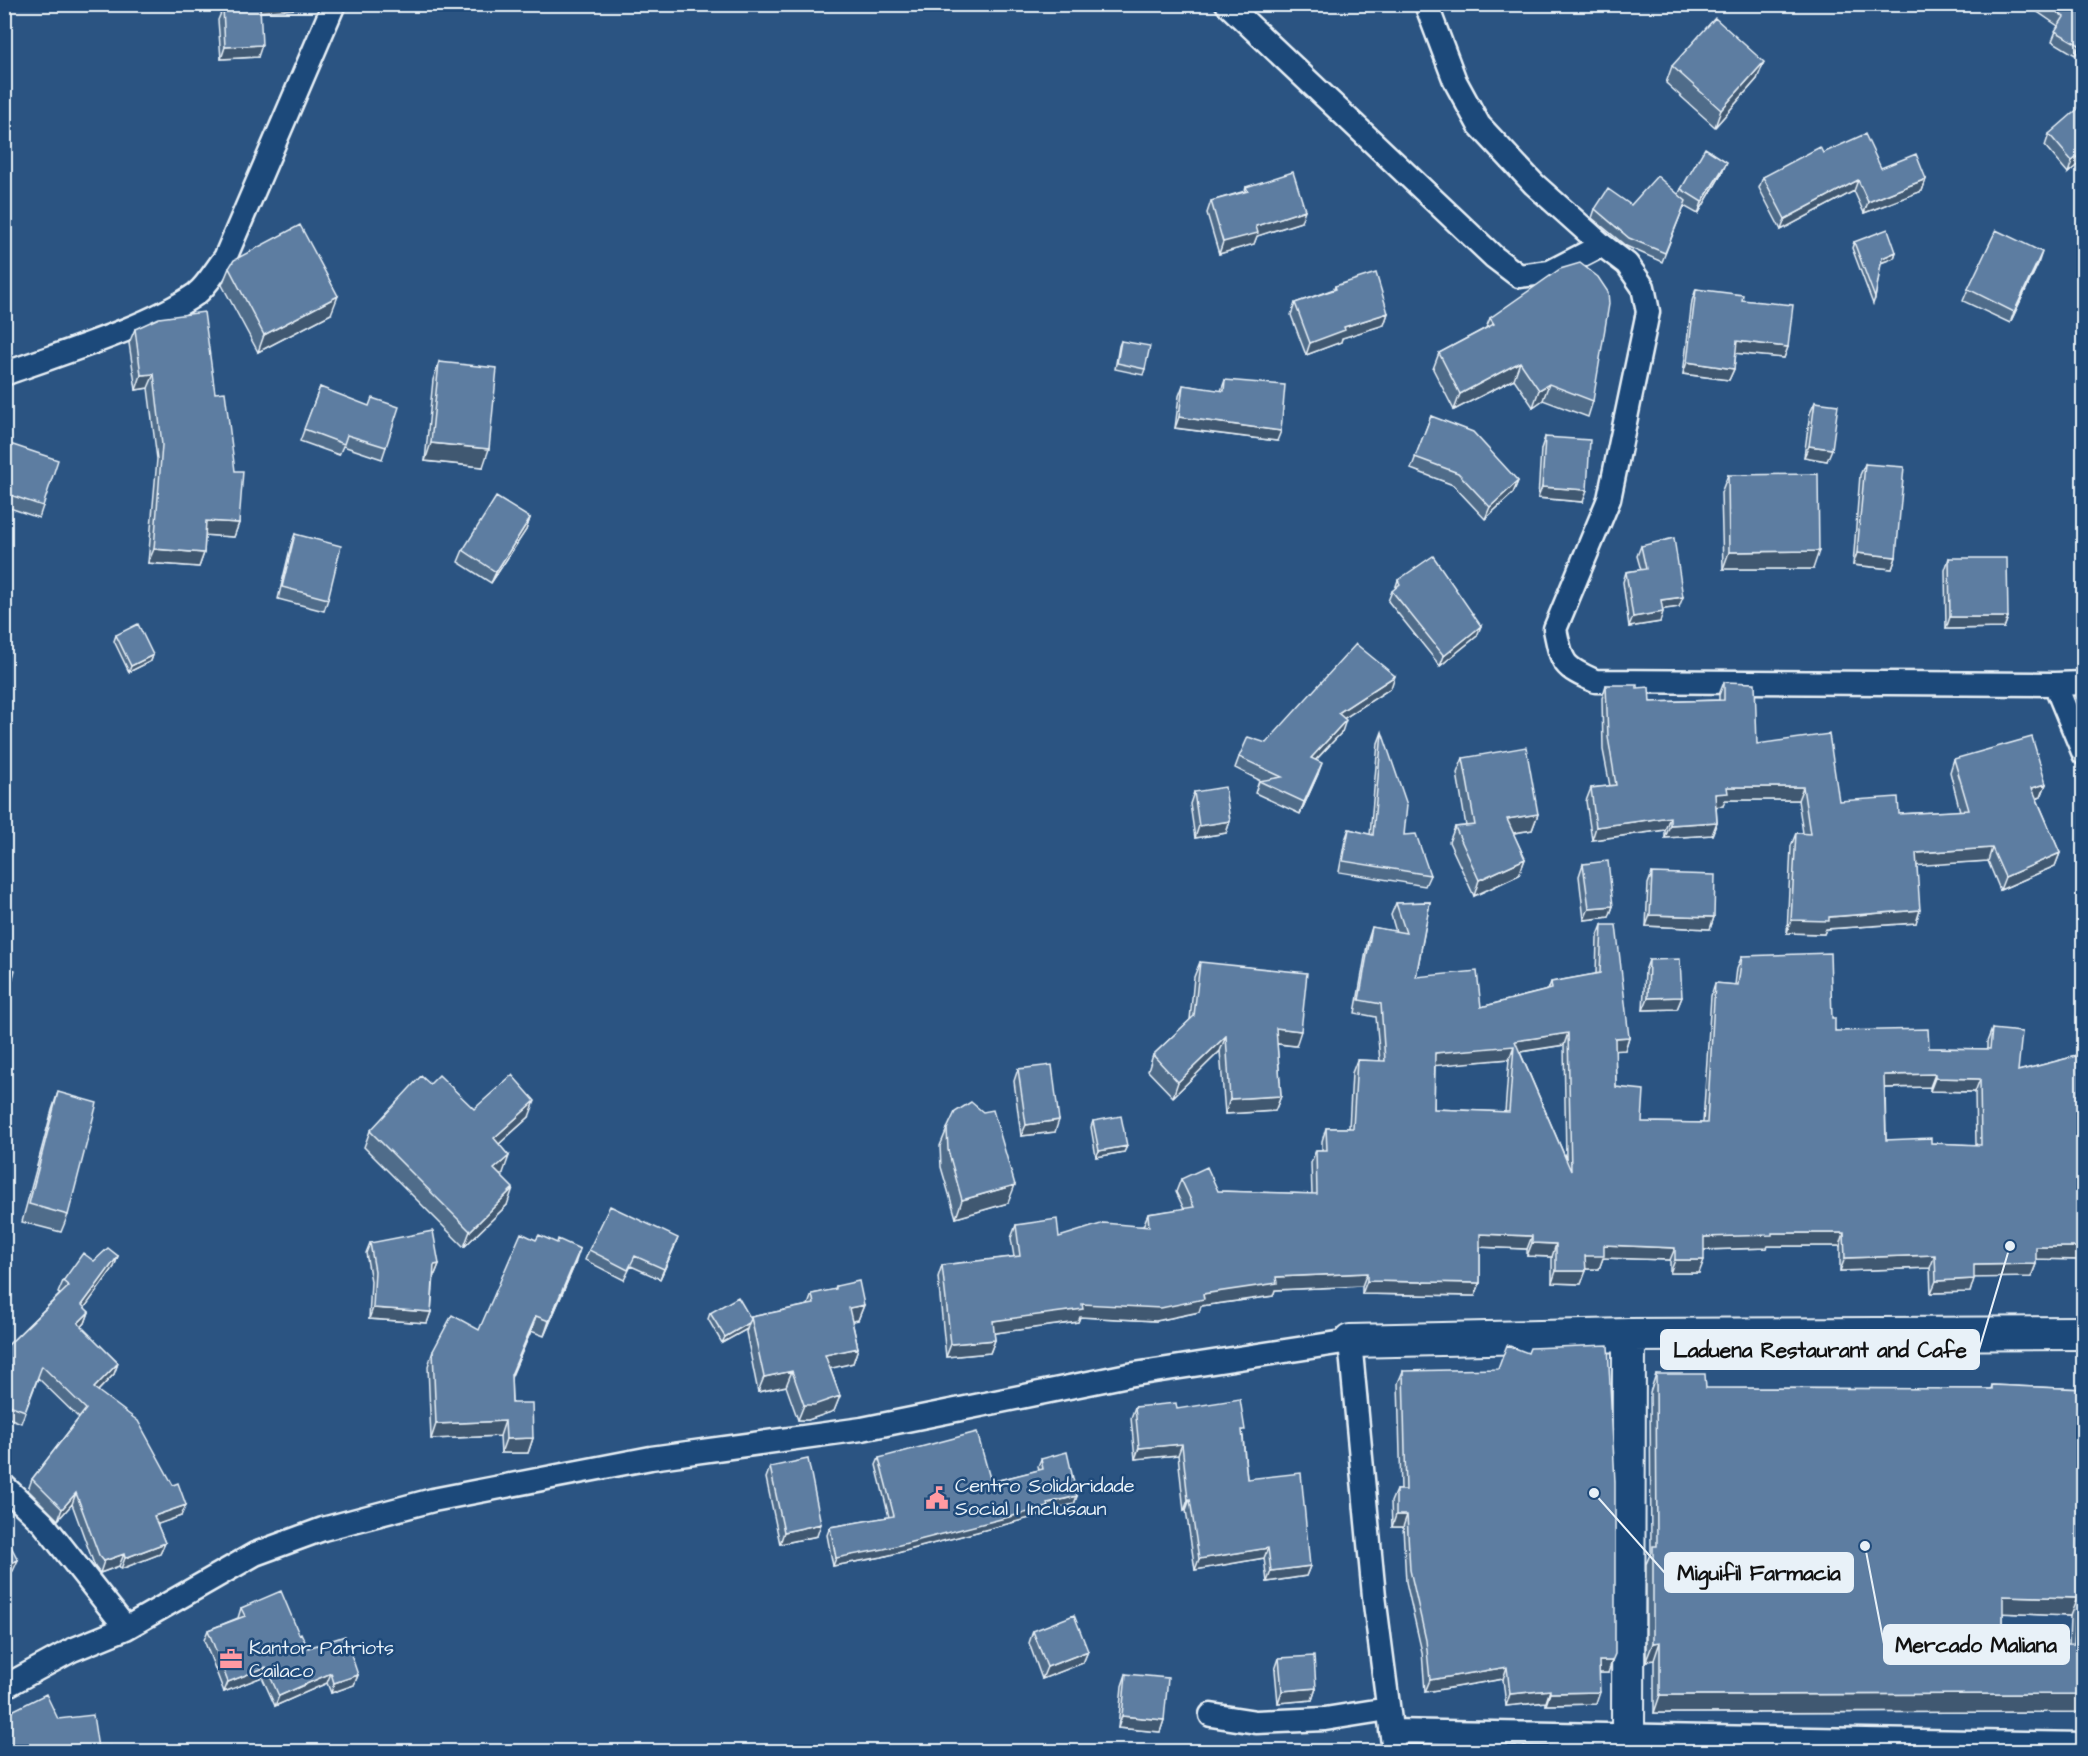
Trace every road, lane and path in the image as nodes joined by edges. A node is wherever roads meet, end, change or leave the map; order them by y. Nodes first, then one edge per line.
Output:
1 (334, 4) edge
2 (1227, 4) edge
3 (1426, 4) edge
4 (1602, 246) junction
5 (4, 374) edge
6 (2084, 683) edge
7 (2055, 684) junction
8 (2084, 754) edge
9 (2084, 1333) edge
10 (1629, 1335) junction
11 (1350, 1341) junction
12 (4, 1486) edge
13 (126, 1628) junction
14 (4, 1687) edge
15 (1211, 1715) dead end
16 (1391, 1731) edge
17 (1628, 1736) junction
18 (2084, 1744) edge

1 - 5 street
2 - 4 street
3 - 4 street
4 - 7 street
6 - 7 street
7 - 8 street
9 - 10 street
10 - 11 street
10 - 17 street
11 - 13 street
11 - 16 street
12 - 13 street
13 - 14 street
15 - 16 street
16 - 17 street
17 - 18 street

